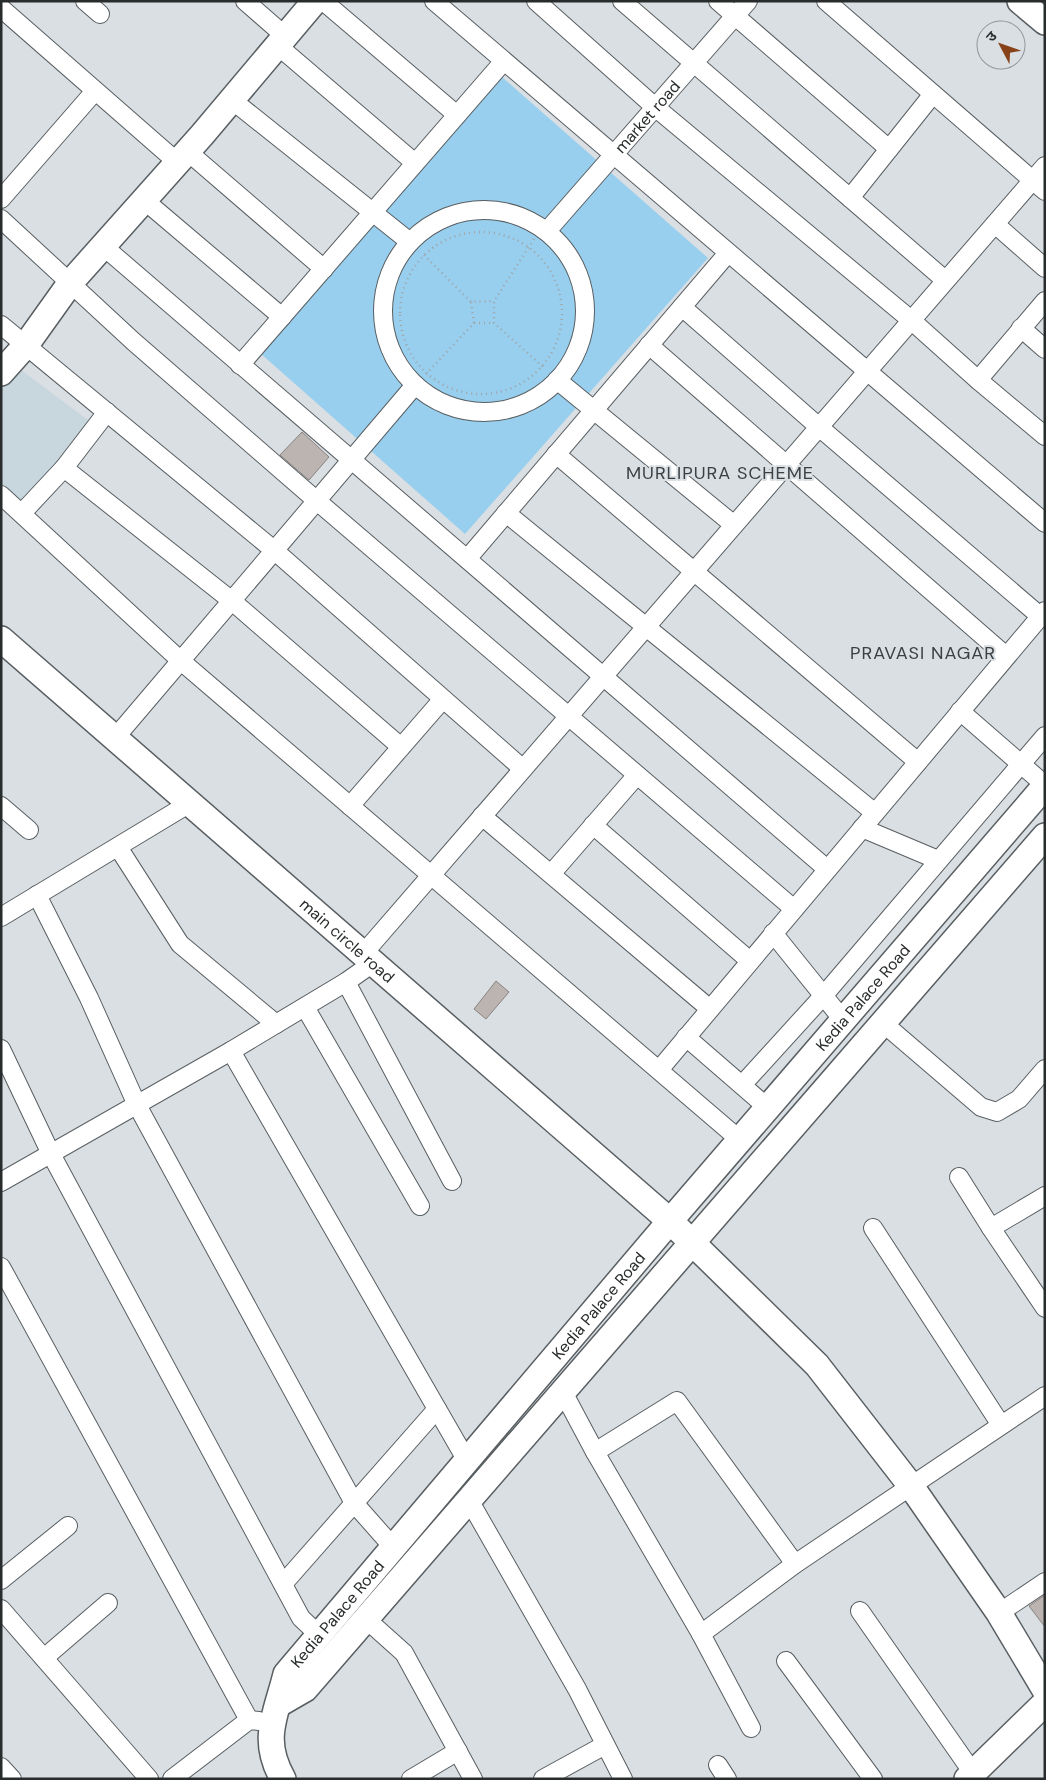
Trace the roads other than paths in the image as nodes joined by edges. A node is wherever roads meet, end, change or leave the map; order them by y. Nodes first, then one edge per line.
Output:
1 (85, 1) edge
2 (245, 1) edge
3 (315, 1) edge
4 (323, 1) edge
5 (434, 1) edge
6 (536, 1) edge
7 (622, 1) edge
8 (718, 1) edge
9 (748, 1) edge
10 (826, 1) edge
11 (100, 14) dead end
12 (735, 16) junction
13 (5, 18) edge
14 (281, 41) junction
15 (504, 61) junction
16 (694, 63) junction
17 (95, 91) junction
18 (933, 94) junction
19 (232, 100) junction
20 (655, 107) junction
21 (457, 115) junction
22 (889, 149) junction
23 (613, 155) junction
24 (182, 157) junction
25 (415, 163) junction
26 (1045, 166) edge
27 (1039, 185) edge
28 (850, 198) junction
29 (1, 199) edge
30 (144, 200) junction
31 (373, 212) junction
32 (1, 219) edge
33 (995, 224) junction
34 (544, 229) junction
35 (410, 242) junction
36 (103, 246) junction
37 (728, 253) junction
38 (1045, 268) edge
39 (324, 269) junction
40 (945, 280) junction
41 (71, 282) junction
42 (1045, 301) edge
43 (682, 307) junction
44 (282, 318) junction
45 (911, 320) junction
46 (1, 325) edge
47 (1021, 328) junction
48 (26, 345) junction
49 (649, 345) junction
50 (1045, 349) edge
51 (240, 365) junction
52 (867, 371) junction
53 (1, 373) edge
54 (421, 380) junction
55 (557, 380) junction
56 (978, 380) junction
57 (594, 410) junction
58 (107, 412) junction
59 (819, 427) junction
60 (1045, 436) edge
61 (556, 454) junction
62 (352, 460) junction
63 (785, 464) junction
64 (64, 468) junction
65 (1, 495) edge
66 (317, 501) junction
67 (22, 513) junction
68 (506, 513) junction
69 (1045, 523) edge
70 (734, 525) junction
71 (274, 551) junction
72 (467, 559) junction
73 (693, 572) junction
74 (232, 602) junction
75 (1043, 613) edge
76 (646, 627) junction
77 (1, 639) edge
78 (1006, 656) junction
79 (181, 661) junction
80 (603, 676) junction
81 (443, 699) junction
82 (960, 711) junction
83 (568, 716) junction
84 (1045, 736) edge
85 (115, 738) junction
86 (401, 747) junction
87 (918, 762) junction
88 (1021, 764) junction
89 (523, 769) junction
90 (637, 775) junction
91 (1045, 785) edge
92 (190, 803) junction
93 (1, 806) edge
94 (350, 806) junction
95 (875, 813) junction
96 (482, 816) junction
97 (593, 825) junction
98 (862, 828) junction
99 (29, 830) dead end
100 (1045, 836) edge
101 (118, 848) junction
102 (938, 860) junction
103 (827, 869) junction
104 (551, 874) junction
105 (431, 875) junction
106 (36, 896) junction
107 (794, 909) junction
108 (1, 917) edge
109 (773, 933) junction
110 (368, 958) junction
111 (750, 961) junction
112 (346, 982) junction
113 (824, 995) junction
114 (305, 1007) junction
115 (710, 1009) junction
116 (843, 1020) junction
117 (883, 1023) junction
118 (276, 1024) junction
119 (686, 1037) junction
120 (1, 1049) edge
121 (231, 1051) junction
122 (1045, 1069) edge
123 (659, 1070) junction
124 (742, 1085) junction
125 (137, 1105) junction
126 (768, 1108) junction
127 (740, 1140) junction
128 (51, 1154) junction
129 (959, 1177) dead end
130 (452, 1180) dead end
131 (1, 1182) edge
132 (1045, 1196) edge
133 (420, 1206) dead end
134 (670, 1221) junction
135 (873, 1228) dead end
136 (991, 1228) junction
137 (693, 1243) junction
138 (1, 1267) edge
139 (1045, 1308) edge
140 (563, 1392) junction
141 (1045, 1396) edge
142 (437, 1409) junction
143 (1001, 1425) junction
144 (595, 1452) junction
145 (467, 1461) junction
146 (911, 1486) junction
147 (469, 1500) junction
148 (354, 1503) junction
149 (68, 1526) dead end
150 (393, 1547) junction
151 (795, 1564) junction
152 (1, 1580) edge
153 (1045, 1582) edge
154 (283, 1584) junction
155 (108, 1603) dead end
156 (1, 1608) edge
157 (860, 1611) dead end
158 (999, 1613) junction
159 (366, 1619) junction
160 (701, 1634) junction
161 (319, 1635) junction
162 (44, 1658) junction
163 (786, 1661) dead end
164 (1045, 1690) edge
165 (1045, 1703) edge
166 (266, 1716) junction
167 (751, 1728) dead end
168 (605, 1745) junction
169 (458, 1751) junction
170 (1, 1767) edge
171 (970, 1776) edge
172 (12, 1779) edge
173 (148, 1779) edge
174 (172, 1779) edge
175 (283, 1779) edge
176 (411, 1779) edge
177 (473, 1779) edge
178 (542, 1779) edge
179 (623, 1779) edge
180 (873, 1779) edge

1 - 11 street
2 - 14 street
3 - 14 street
4 - 21 street
5 - 15 street
6 - 20 street
7 - 16 street
8 - 12 street
9 - 12 street, market road
10 - 18 street
12 - 16 street, market road
12 - 22 street
13 - 17 street
14 - 19 street
14 - 25 street
15 - 21 street
15 - 23 street
16 - 20 street, market road
16 - 28 street
17 - 24 street
17 - 29 street
18 - 22 street
18 - 27 street
19 - 24 street
19 - 31 street
20 - 23 street, market road
20 - 45 street
21 - 25 street
22 - 28 street
23 - 34 street, market road
23 - 37 street
24 - 30 street
24 - 39 street
25 - 31 street
26 - 27 street
27 - 33 street
28 - 40 street
30 - 36 street
30 - 44 street
31 - 35 street
31 - 39 street
32 - 41 street
33 - 38 street
33 - 40 street
34 - 35 street
34 - 55 street
35 - 54 street
36 - 41 street
36 - 51 street
37 - 43 street
37 - 52 street
39 - 44 street
40 - 45 street
41 - 48 street
41 - 66 street
42 - 47 street
43 - 49 street
43 - 59 street
44 - 51 street
45 - 52 street
45 - 56 street
46 - 48 street
47 - 50 street
47 - 56 street
48 - 53 street
48 - 58 street
49 - 57 street
49 - 63 street
51 - 62 street
52 - 59 street
52 - 69 street
54 - 55 street
54 - 62 street
55 - 57 street
56 - 60 street
57 - 61 street
57 - 70 street
58 - 64 street
58 - 71 street
59 - 63 street
59 - 75 street
61 - 68 street
61 - 73 street
62 - 66 street
62 - 72 street
63 - 70 street
63 - 78 street
64 - 67 street
64 - 74 street
65 - 67 street
66 - 71 street
66 - 83 street
67 - 79 street
68 - 72 street
68 - 76 street
70 - 73 street
71 - 74 street
71 - 81 street
72 - 80 street
73 - 76 street
73 - 87 street
74 - 79 street
74 - 86 street
75 - 78 street
76 - 80 street
76 - 95 street
77 - 85 street, main circle road
78 - 82 street
79 - 85 street
79 - 94 street
80 - 83 street
80 - 103 street
81 - 86 street
81 - 89 street
82 - 87 street
82 - 88 street
83 - 89 street
83 - 90 street
84 - 88 street
85 - 92 street, main circle road
86 - 94 street
87 - 95 street
88 - 91 street
88 - 102 street
89 - 96 street
90 - 97 street
90 - 107 street
91 - 116 street, Kedia Palace Road
92 - 101 street
92 - 110 street, main circle road
93 - 99 street
94 - 105 street
95 - 98 street
96 - 104 street
96 - 105 street
97 - 104 street
97 - 111 street
98 - 102 street
98 - 103 street
100 - 117 street, Kedia Palace Road
101 - 106 street
101 - 118 street
102 - 113 street
103 - 107 street
104 - 115 street
105 - 110 street
105 - 123 street
106 - 108 street
106 - 125 street
107 - 109 street
109 - 111 street
109 - 113 street
110 - 112 street
110 - 134 street, main circle road
111 - 115 street
112 - 114 street
112 - 130 street
113 - 116 street
113 - 124 street
114 - 118 street
114 - 133 street
115 - 119 street
116 - 126 street, Kedia Palace Road
117 - 122 street
117 - 137 street, Kedia Palace Road
118 - 121 street
119 - 123 street
119 - 124 street
120 - 128 street
121 - 125 street
121 - 142 street
123 - 127 street
124 - 126 street
125 - 128 street
125 - 148 street
126 - 127 street, Kedia Palace Road
127 - 134 street, Kedia Palace Road
128 - 131 street
128 - 154 street
129 - 136 street
132 - 136 street
134 - 137 street, main circle road
134 - 145 street, Kedia Palace Road
135 - 143 street
136 - 139 street
137 - 140 street, Kedia Palace Road
137 - 146 street, main circle road
138 - 166 street
140 - 144 street
140 - 147 street, Kedia Palace Road
141 - 143 street
142 - 145 street
142 - 148 street
143 - 146 street
144 - 151 street
144 - 160 street
145 - 150 street, Kedia Palace Road
146 - 151 street
146 - 158 street, main circle road
147 - 159 street, Kedia Palace Road
147 - 168 street
148 - 150 street
148 - 154 street
149 - 152 street
150 - 161 street, Kedia Palace Road
151 - 160 street
153 - 158 street
154 - 161 street
155 - 162 street
156 - 162 street
157 - 171 street
158 - 164 street, main circle road
159 - 166 street, Kedia Palace Road
159 - 169 street
160 - 167 street
161 - 166 street, Kedia Palace Road
162 - 173 street
163 - 180 street
165 - 171 street
166 - 174 street
166 - 175 street
168 - 178 street
168 - 179 street
169 - 176 street
169 - 177 street
170 - 172 street

